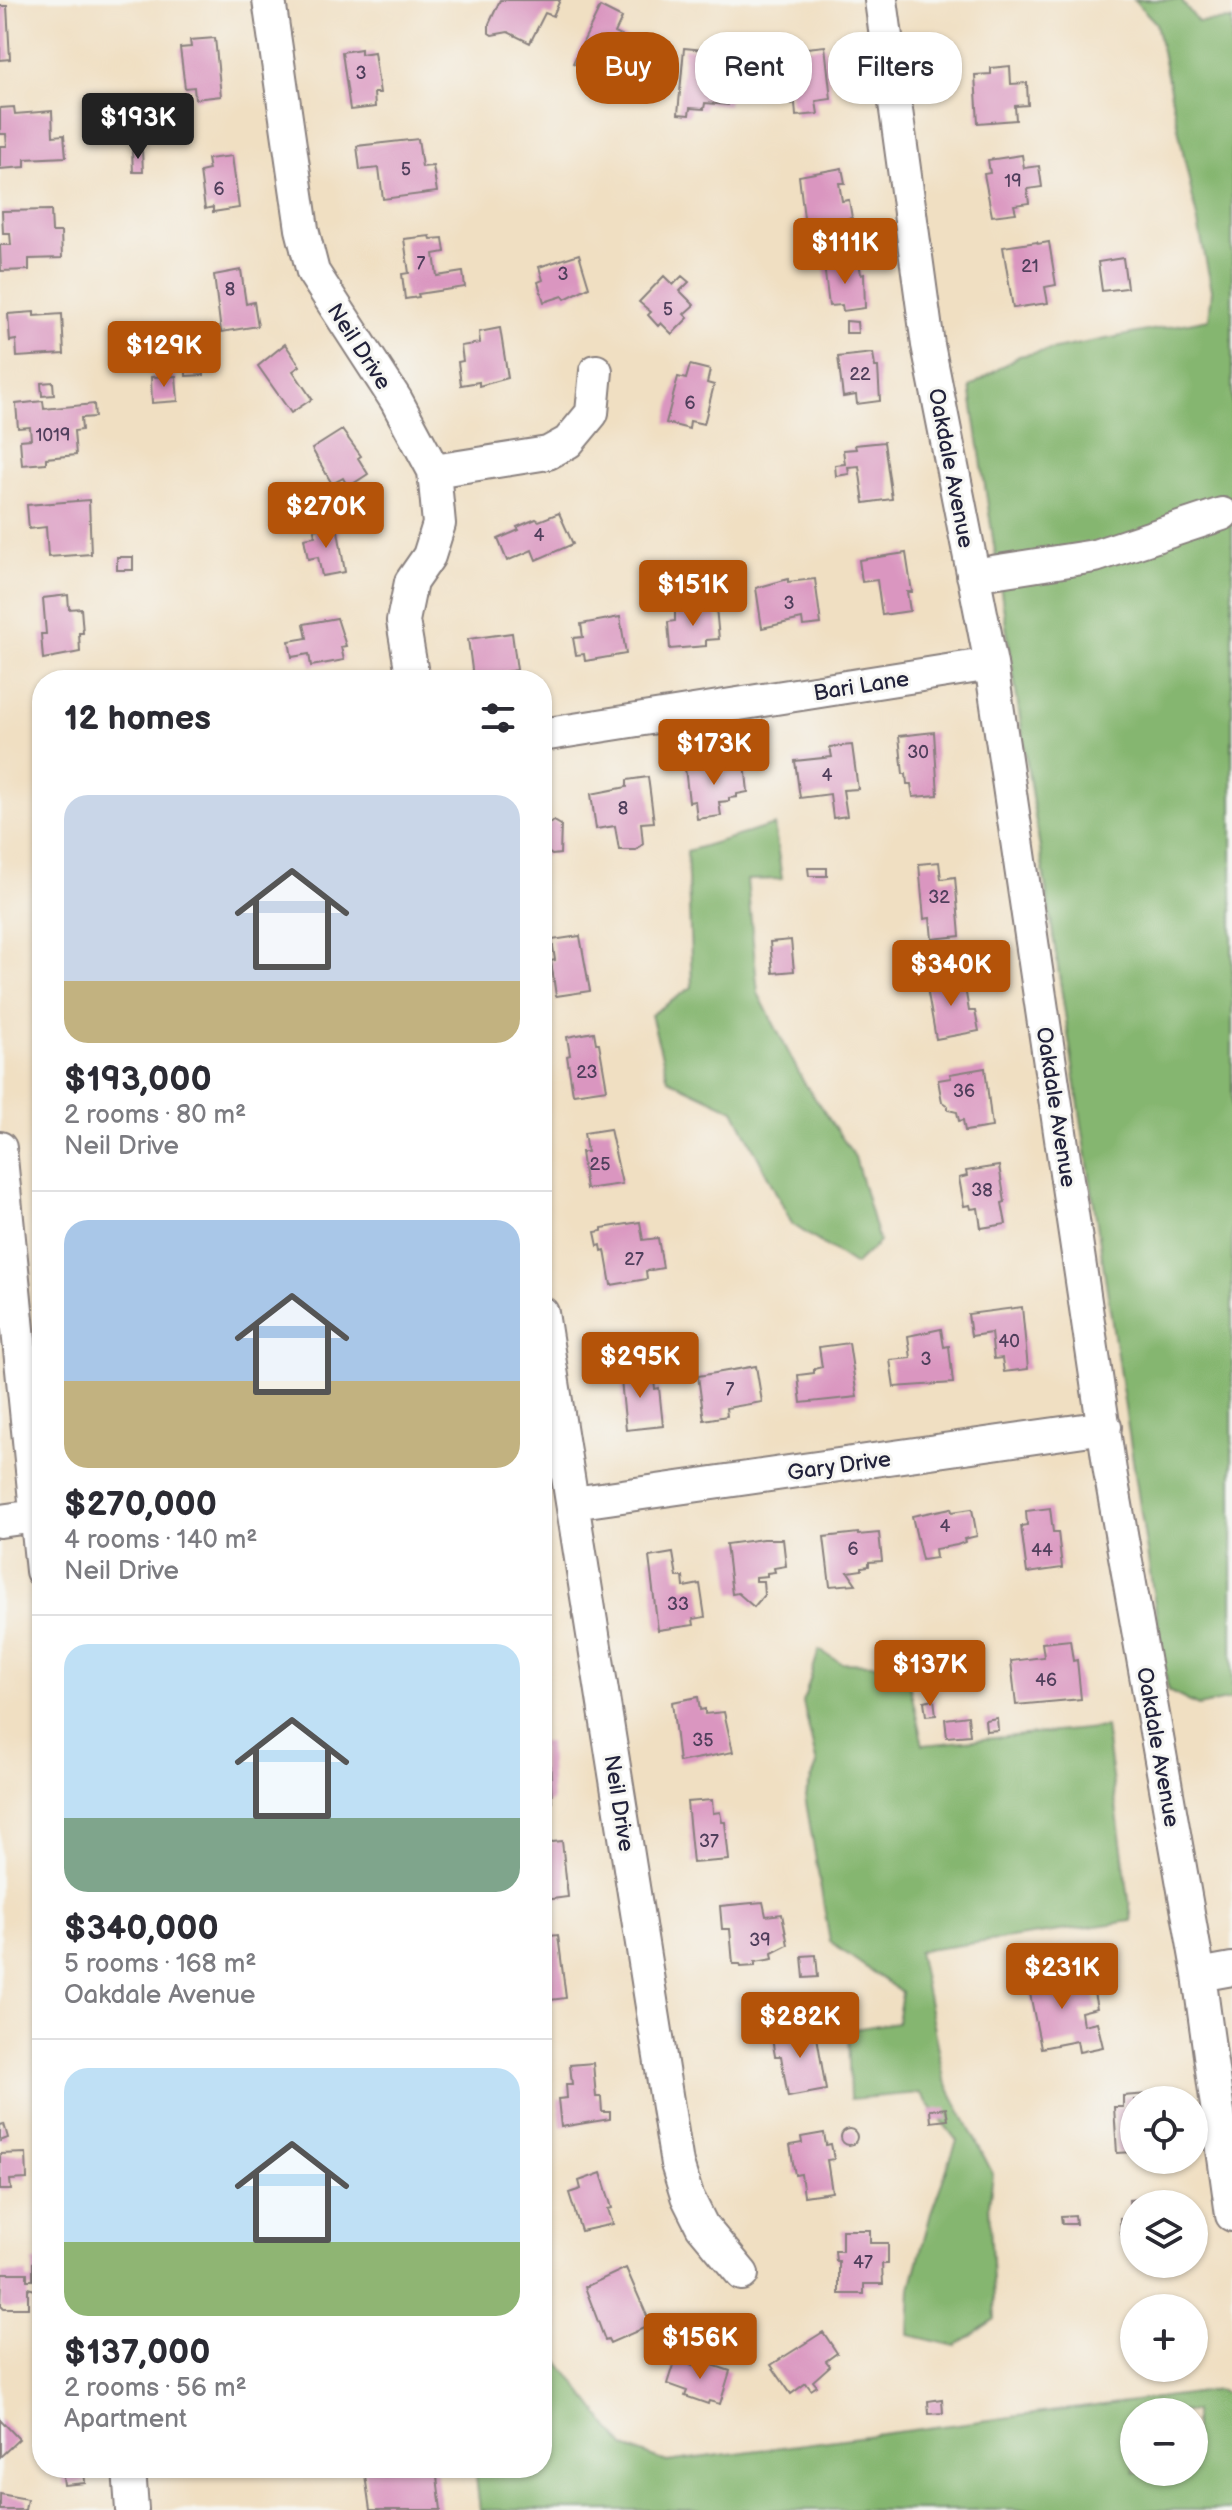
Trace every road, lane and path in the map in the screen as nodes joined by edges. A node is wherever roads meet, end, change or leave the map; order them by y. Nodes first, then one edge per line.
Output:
1 (269, 0) edge
2 (881, 0) edge
3 (596, 371) dead end
4 (434, 471) junction
5 (1222, 514) dead end
6 (973, 575) junction
7 (991, 664) junction
8 (411, 670) edge
9 (552, 733) edge
10 (0, 1148) edge
11 (552, 1374) edge
12 (1105, 1427) junction
13 (32, 1475) edge
14 (573, 1503) junction
15 (32, 1517) edge
16 (0, 1521) edge
17 (1232, 1969) edge
18 (1199, 1975) junction
19 (1232, 2215) edge
20 (742, 2274) dead end
21 (130, 2478) edge
22 (132, 2510) edge

1 - 4 street, Neil Drive
2 - 6 street, Oakdale Avenue
3 - 4 street
4 - 8 street, Neil Drive
5 - 6 street
6 - 7 street, Oakdale Avenue
7 - 9 street, Bari Lane
7 - 12 street, Oakdale Avenue
10 - 13 street
11 - 14 street, Neil Drive
12 - 14 street, Gary Drive
12 - 18 street, Oakdale Avenue
14 - 20 street, Neil Drive
15 - 16 street
17 - 18 street
18 - 19 street, Oakdale Avenue
21 - 22 street

